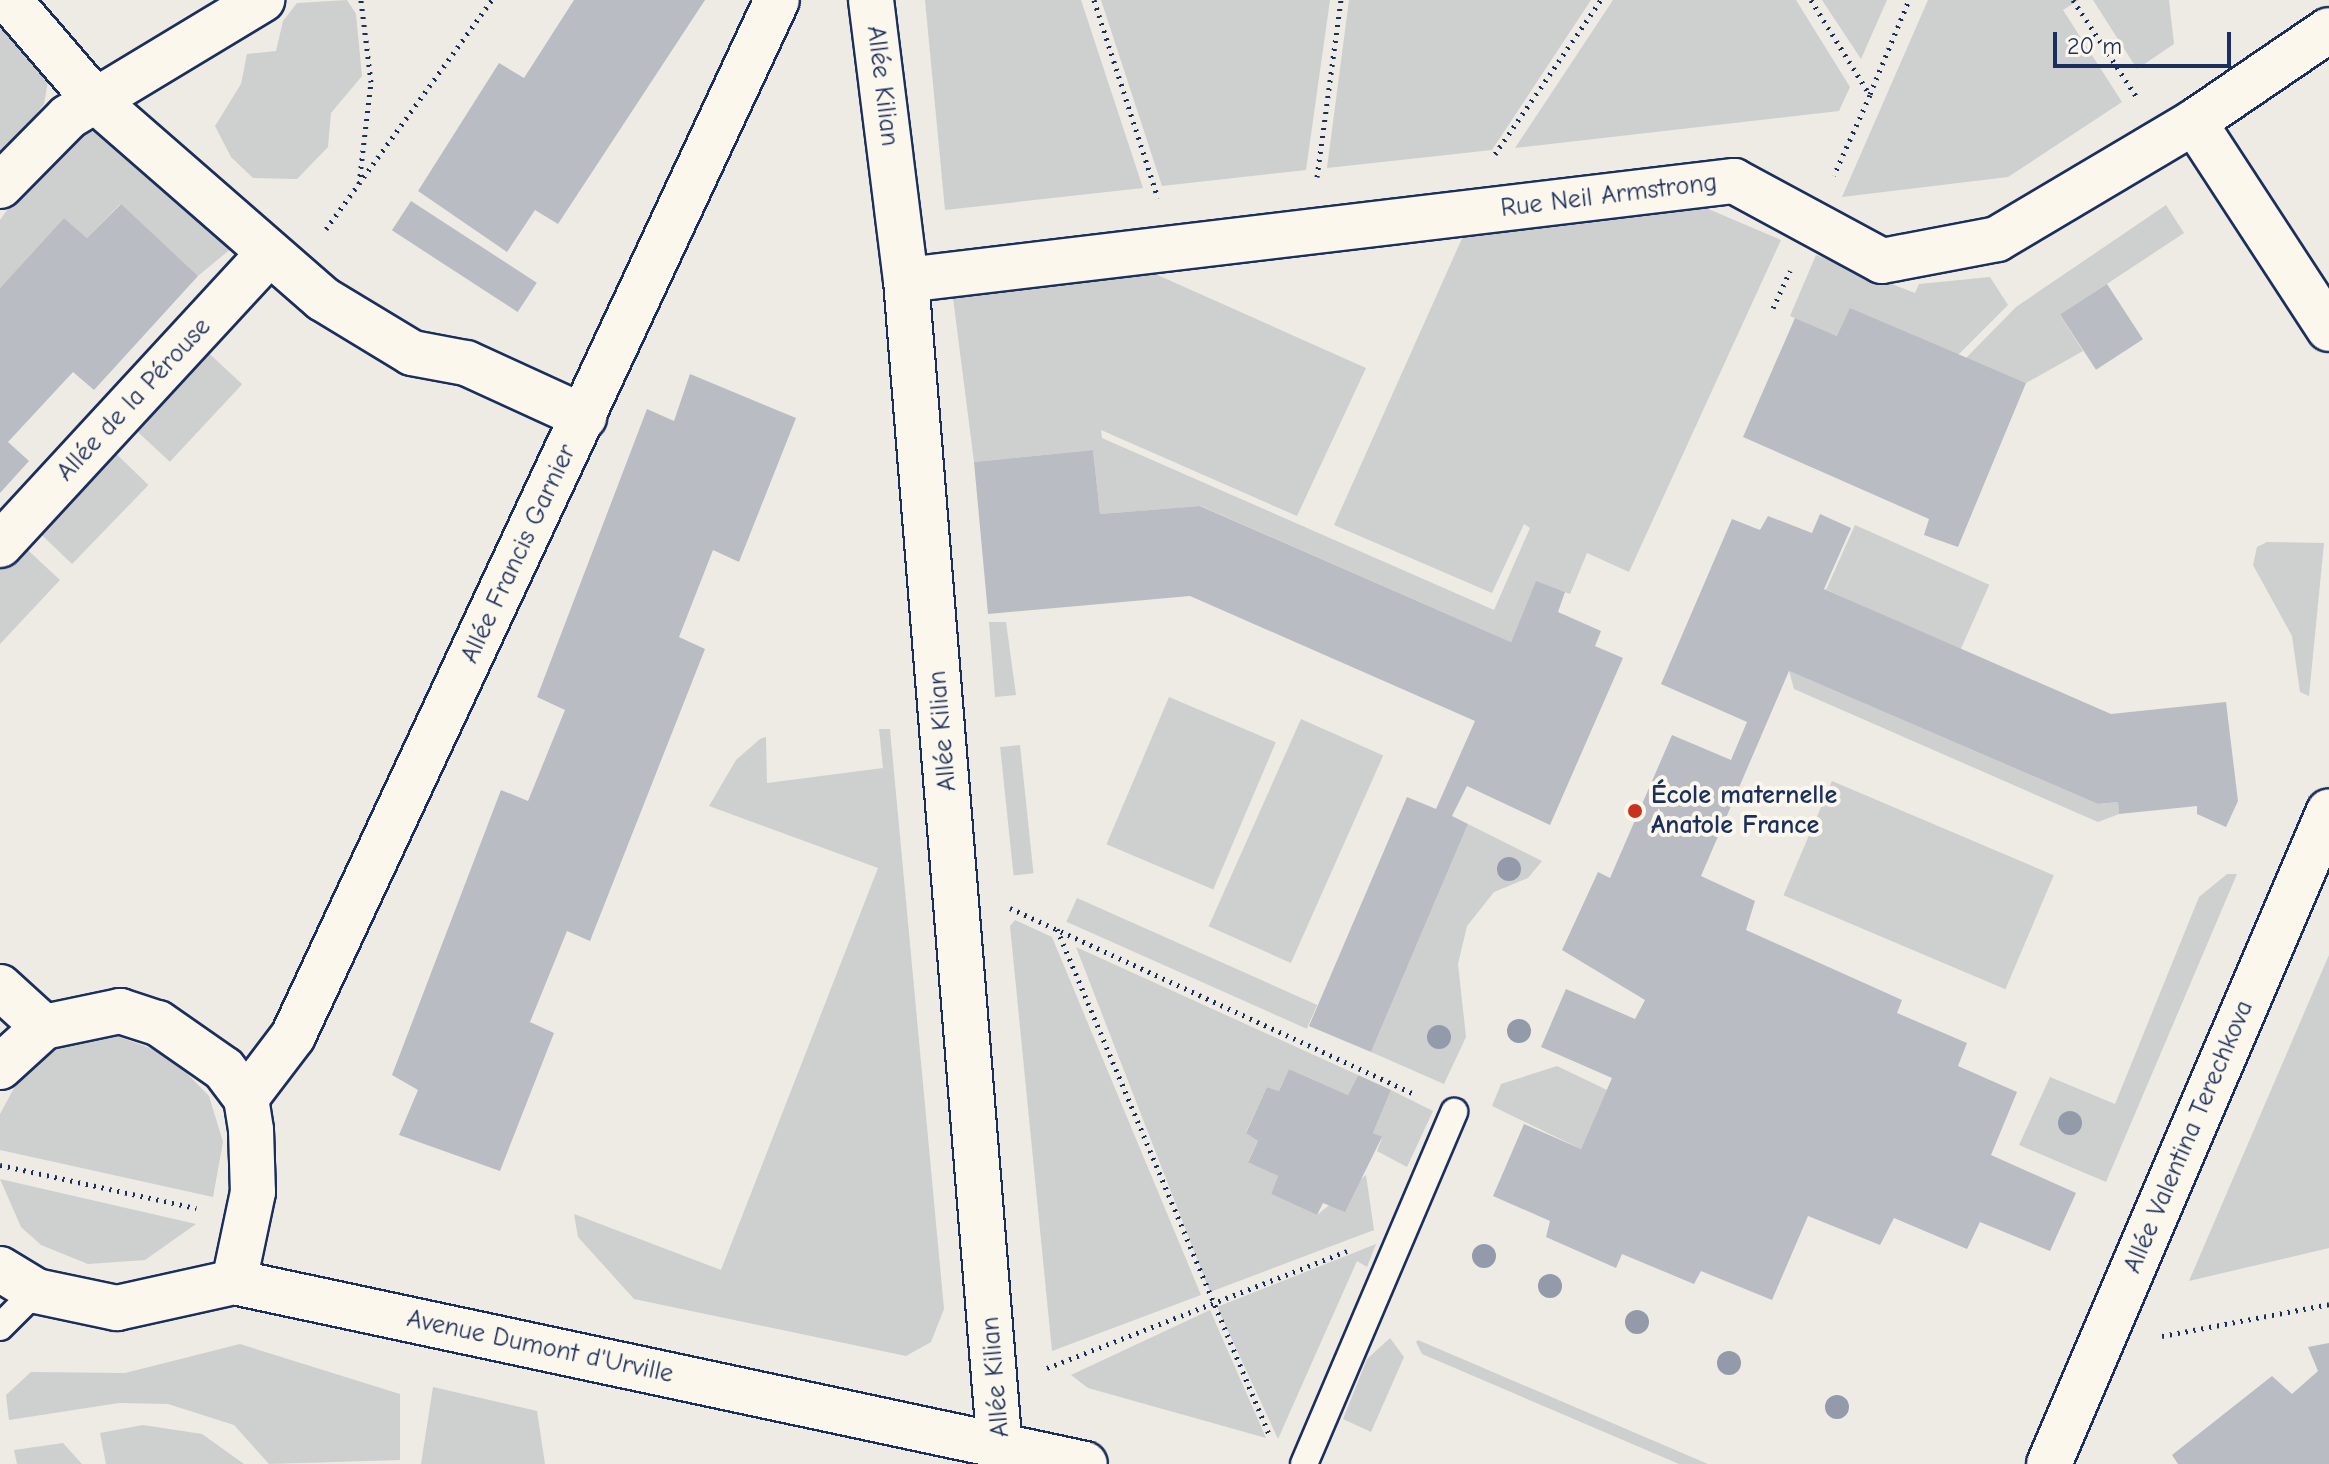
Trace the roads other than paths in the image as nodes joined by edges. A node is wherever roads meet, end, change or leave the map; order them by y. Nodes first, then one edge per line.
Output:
1 (9, 0) edge
2 (262, 0) edge
3 (777, 0) edge
4 (871, 0) edge
5 (2329, 30) edge
6 (98, 100) junction
7 (2179, 131) junction
8 (0, 186) edge
9 (282, 266) junction
10 (906, 280) junction
11 (2329, 329) edge
12 (584, 417) junction
13 (0, 545) edge
14 (2329, 811) edge
15 (0, 987) edge
16 (44, 1027) junction
17 (0, 1067) edge
18 (246, 1098) junction
19 (1454, 1112) road end
20 (18, 1280) edge
21 (234, 1282) junction
22 (0, 1327) edge
23 (1002, 1454) edge
24 (1085, 1464) edge
25 (1304, 1464) edge
26 (2049, 1464) edge

1 - 6 street
2 - 6 street
3 - 12 street, Allée Francis Garnier
4 - 10 street, Allée Kilian
5 - 7 street, Rue Neil Armstrong
6 - 8 street
6 - 9 street
7 - 10 street, Rue Neil Armstrong
7 - 11 street
9 - 12 street
9 - 13 street, Allée de la Pérouse
10 - 23 street, Allée Kilian
12 - 18 street, Allée Francis Garnier
14 - 26 street, Allée Valentina Terechkova
15 - 16 street
16 - 17 street
16 - 18 street
18 - 21 street
19 - 25 lane
20 - 21 street, Avenue Dumont d'Urville
20 - 22 lane
21 - 23 street, Avenue Dumont d'Urville
23 - 24 street, Avenue Dumont d'Urville

